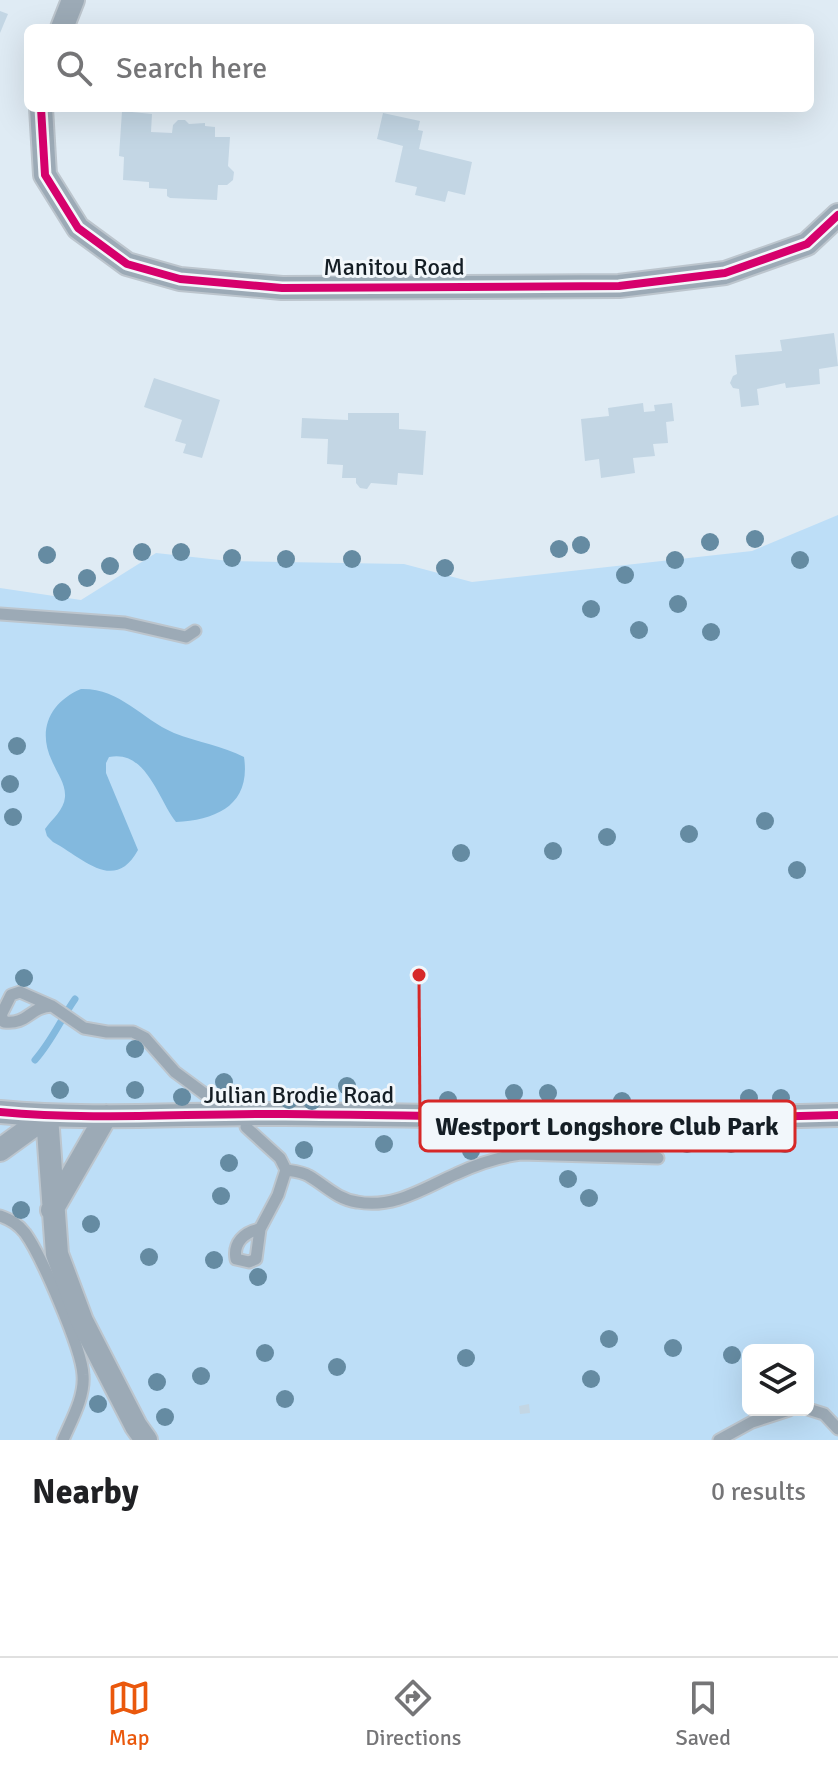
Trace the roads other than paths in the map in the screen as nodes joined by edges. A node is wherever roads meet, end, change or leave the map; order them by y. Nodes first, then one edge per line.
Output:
1 (73, 0) edge
2 (64, 24) edge
3 (41, 112) edge
4 (838, 215) edge
5 (0, 614) edge
6 (195, 631) dead end
7 (52, 1006) dead end
8 (217, 1103) dead end
9 (0, 1112) edge
10 (838, 1115) edge
11 (47, 1116) junction
12 (106, 1116) junction
13 (246, 1127) dead end
14 (0, 1150) edge
15 (658, 1158) dead end
16 (286, 1170) junction
17 (52, 1210) junction
18 (0, 1216) edge
19 (260, 1229) dead end
20 (814, 1411) edge
21 (770, 1416) edge
22 (838, 1429) edge
23 (63, 1440) edge
24 (146, 1440) edge
25 (719, 1440) edge

1 - 2 street
3 - 4 street, Manitou Road
5 - 6 lane
7 - 8 lane
9 - 11 street, Julian Brodie Road
10 - 12 street, Julian Brodie Road
11 - 12 street, Julian Brodie Road
11 - 14 street
11 - 17 street
12 - 17 street
13 - 16 lane
15 - 16 lane
16 - 19 lane
17 - 24 street
18 - 23 lane
20 - 22 lane
21 - 25 lane

